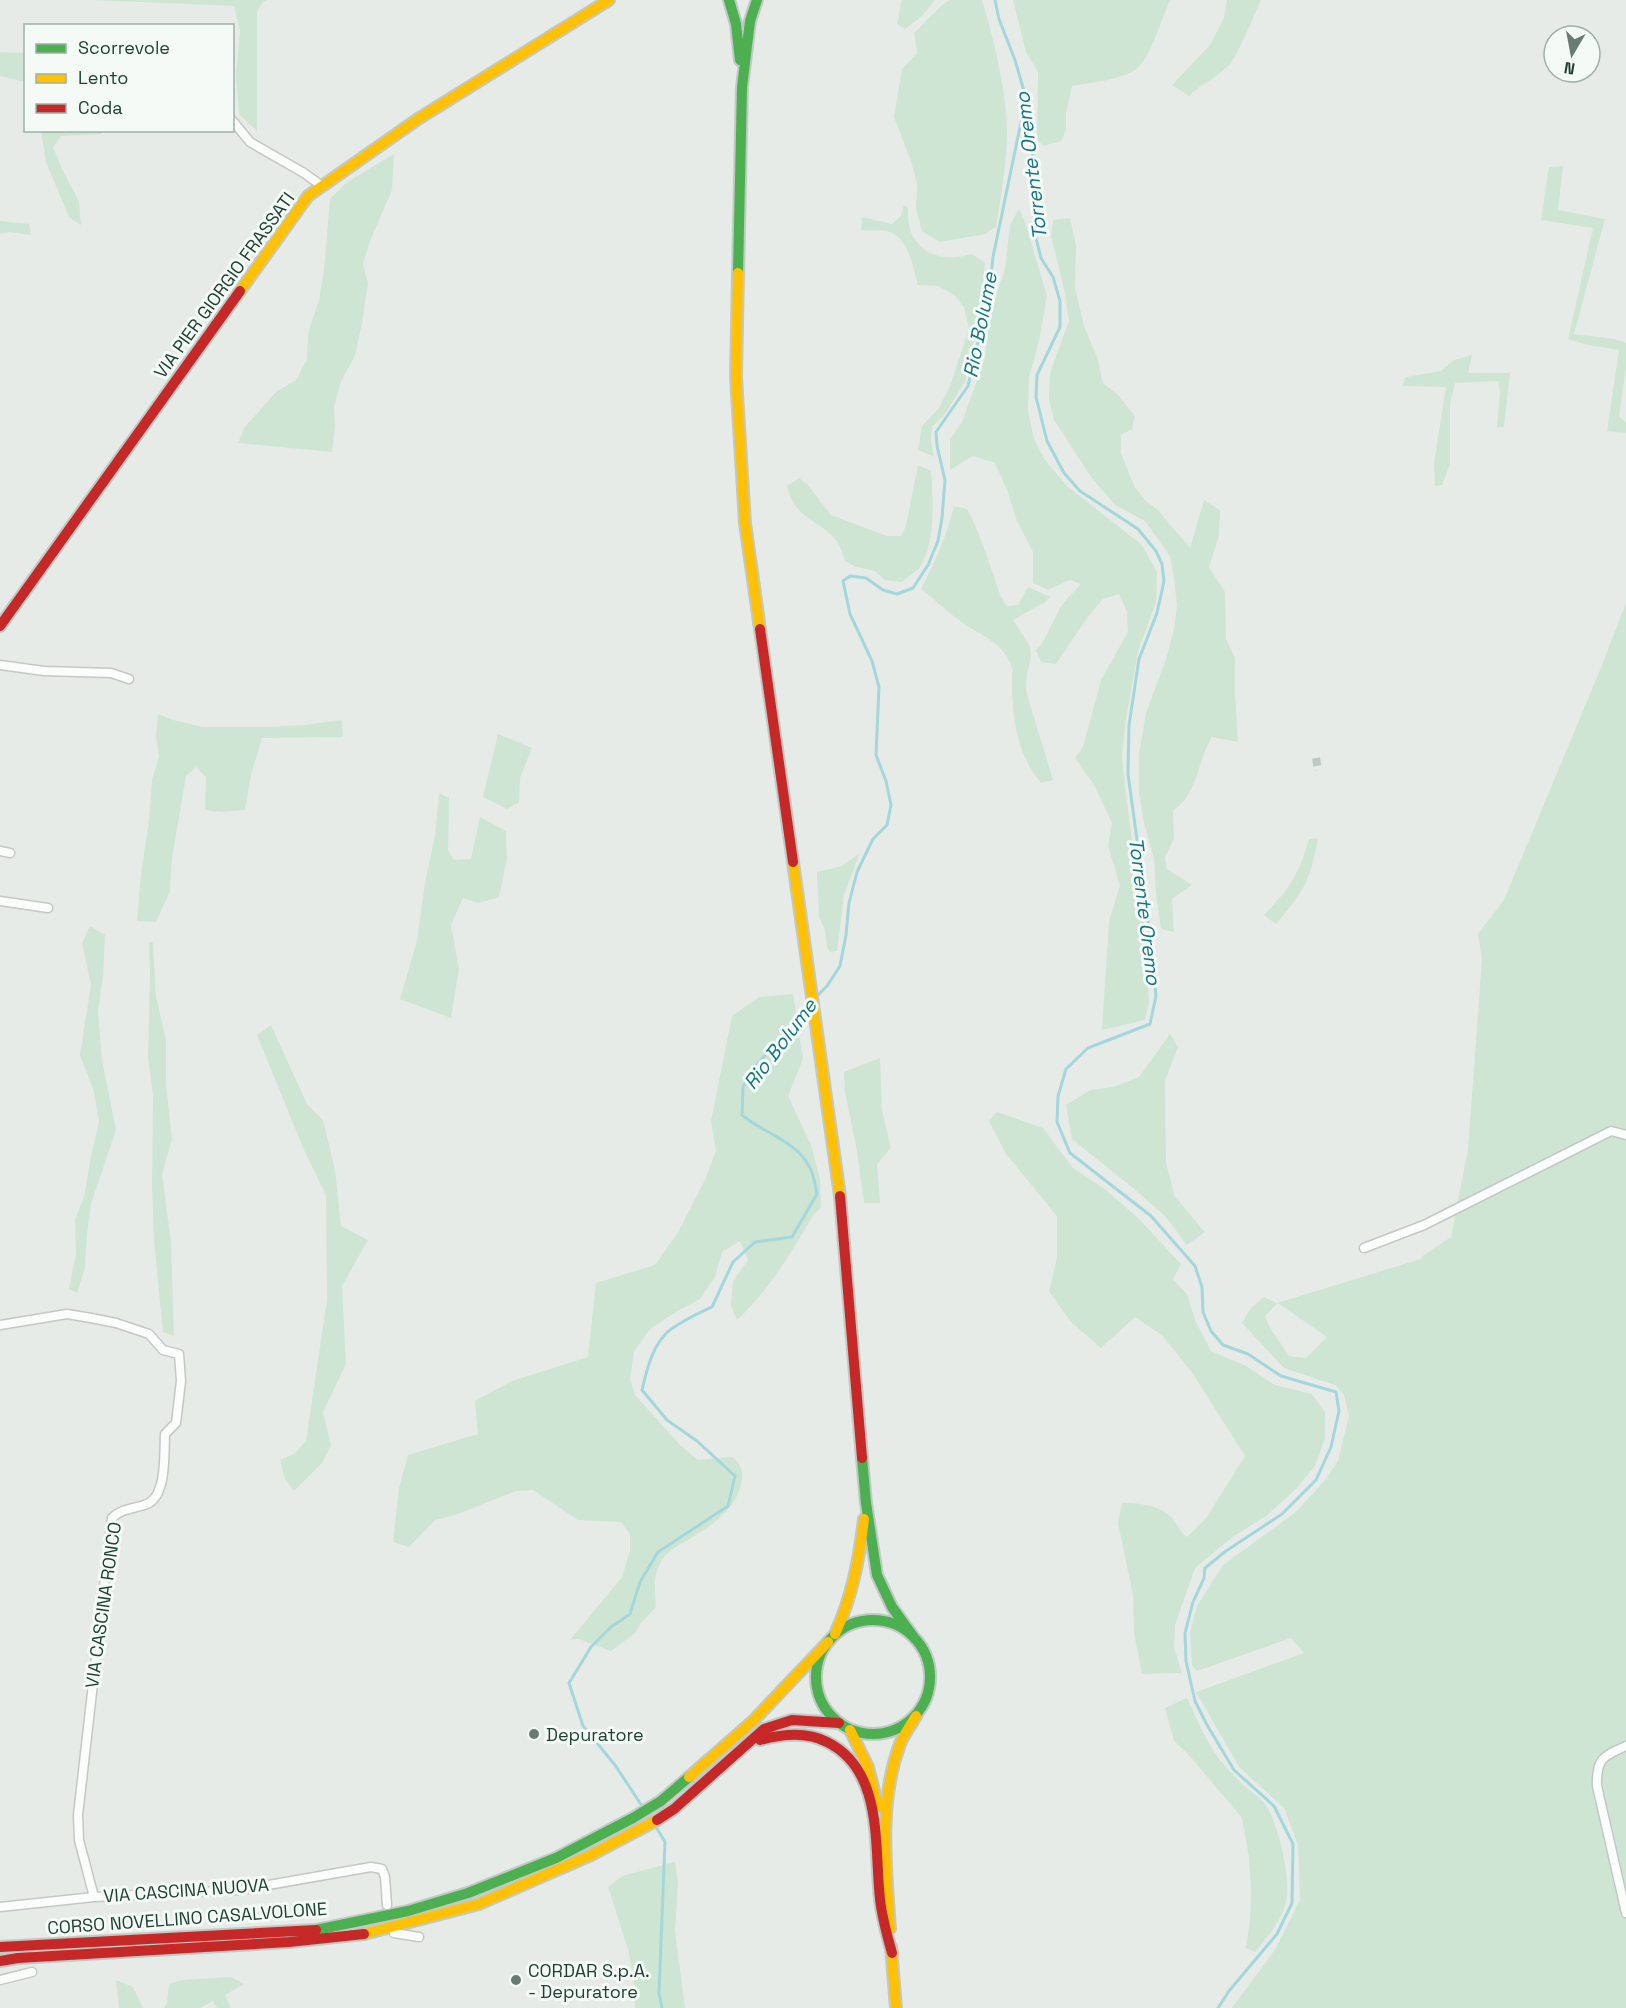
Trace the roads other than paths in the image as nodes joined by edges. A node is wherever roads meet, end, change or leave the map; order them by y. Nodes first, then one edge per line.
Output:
1 (609, 0) edge
2 (729, 0) edge
3 (757, 0) edge
4 (742, 87) junction
5 (234, 122) edge
6 (322, 186) junction
7 (0, 626) edge
8 (0, 665) edge
9 (129, 680) dead end
10 (0, 852) edge
11 (10, 853) dead end
12 (0, 901) edge
13 (48, 909) dead end
14 (1626, 1135) edge
15 (1364, 1248) dead end
16 (0, 1325) edge
17 (866, 1503) junction
18 (831, 1639) junction
19 (915, 1639) junction
20 (916, 1716) junction
21 (839, 1723) junction
22 (850, 1730) junction
23 (746, 1745) junction
24 (1626, 1746) edge
25 (887, 1878) junction
26 (94, 1897) junction
27 (387, 1905) dead end
28 (0, 1907) edge
29 (1626, 1913) edge
30 (394, 1934) dead end
31 (419, 1937) dead end
32 (0, 1947) edge
33 (892, 1953) junction
34 (2, 1961) edge
35 (32, 1972) dead end
36 (0, 1980) edge
37 (896, 2008) edge

1 - 6 main road, VIA PIER GIORGIO FRASSATI
2 - 4 main road
3 - 4 main road
4 - 17 main road
5 - 6 street
6 - 7 main road, VIA PIER GIORGIO FRASSATI
8 - 9 street
10 - 11 street
12 - 13 street
14 - 15 street
16 - 26 street, VIA CASCINA RONCO
17 - 18 main road
17 - 19 main road
18 - 19 main road
18 - 21 main road
18 - 32 main road, CORSO NOVELLINO CASALVOLONE
19 - 20 main road
20 - 22 main road
20 - 25 main road
21 - 22 main road
21 - 23 main road, CORSO NOVELLINO CASALVOLONE
22 - 25 main road
23 - 33 main road
23 - 34 main road, CORSO NOVELLINO CASALVOLONE
24 - 29 street
25 - 33 main road
26 - 27 street, VIA CASCINA NUOVA
26 - 28 street, VIA CASCINA NUOVA
30 - 31 street
33 - 37 main road
35 - 36 street

